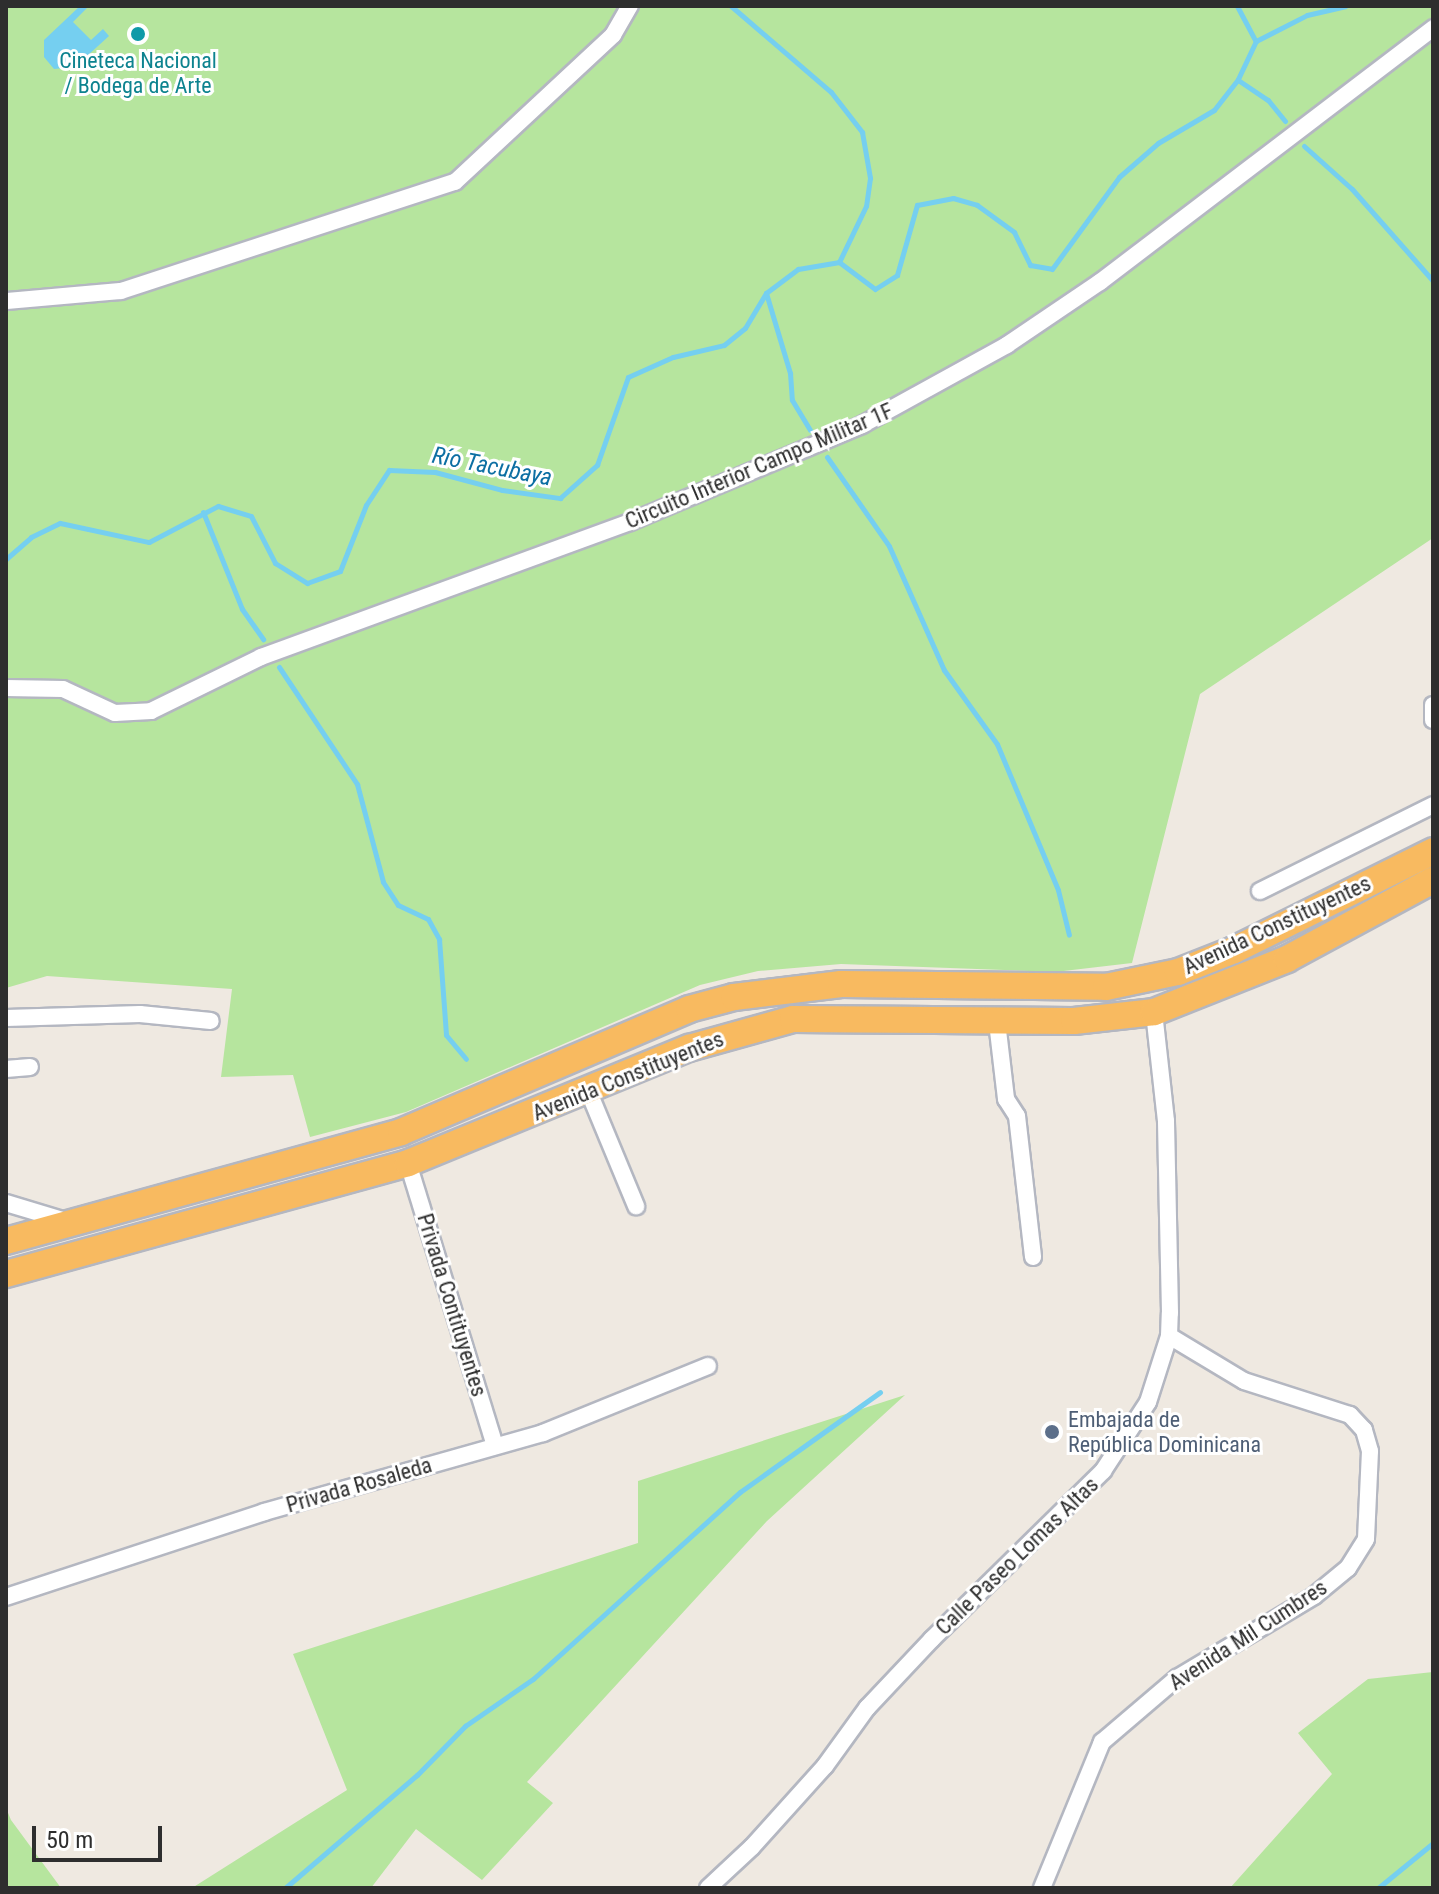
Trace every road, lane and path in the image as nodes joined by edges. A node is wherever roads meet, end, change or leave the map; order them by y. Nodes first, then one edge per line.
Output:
1 (625, 8) edge
2 (1433, 28) edge
3 (6, 301) edge
4 (6, 688) edge
5 (1433, 705) edge
6 (1433, 720) edge
7 (1433, 805) edge
8 (1433, 851) edge
9 (1433, 880) edge
10 (1260, 891) dead end
11 (1154, 1012) junction
12 (6, 1018) edge
13 (211, 1021) dead end
14 (997, 1022) junction
15 (30, 1067) dead end
16 (6, 1069) edge
17 (588, 1090) junction
18 (408, 1163) junction
19 (6, 1203) edge
20 (636, 1206) dead end
21 (71, 1223) junction
22 (6, 1241) edge
23 (1033, 1257) dead end
24 (6, 1274) edge
25 (1169, 1336) junction
26 (708, 1366) dead end
27 (495, 1446) junction
28 (6, 1597) edge
29 (708, 1888) edge
30 (1042, 1888) edge

1 - 3 street
2 - 4 street, Circuito Interior Campo Militar 1F
5 - 6 street
7 - 10 street
8 - 21 highway, Avenida Constituyentes
9 - 11 highway, Avenida Constituyentes
11 - 14 highway, Avenida Constituyentes
11 - 25 street, Calle Paseo Lomas Altas
12 - 13 street
14 - 17 highway, Avenida Constituyentes
14 - 23 street
15 - 16 street
17 - 18 highway, Avenida Constituyentes
17 - 20 street
18 - 24 highway, Avenida Constituyentes
18 - 27 street, Privada Contituyentes
19 - 21 street
21 - 22 highway, Avenida Constituyentes
25 - 29 street, Calle Paseo Lomas Altas
25 - 30 street, Avenida Mil Cumbres
26 - 27 street, Privada Rosaleda
27 - 28 street, Privada Rosaleda

